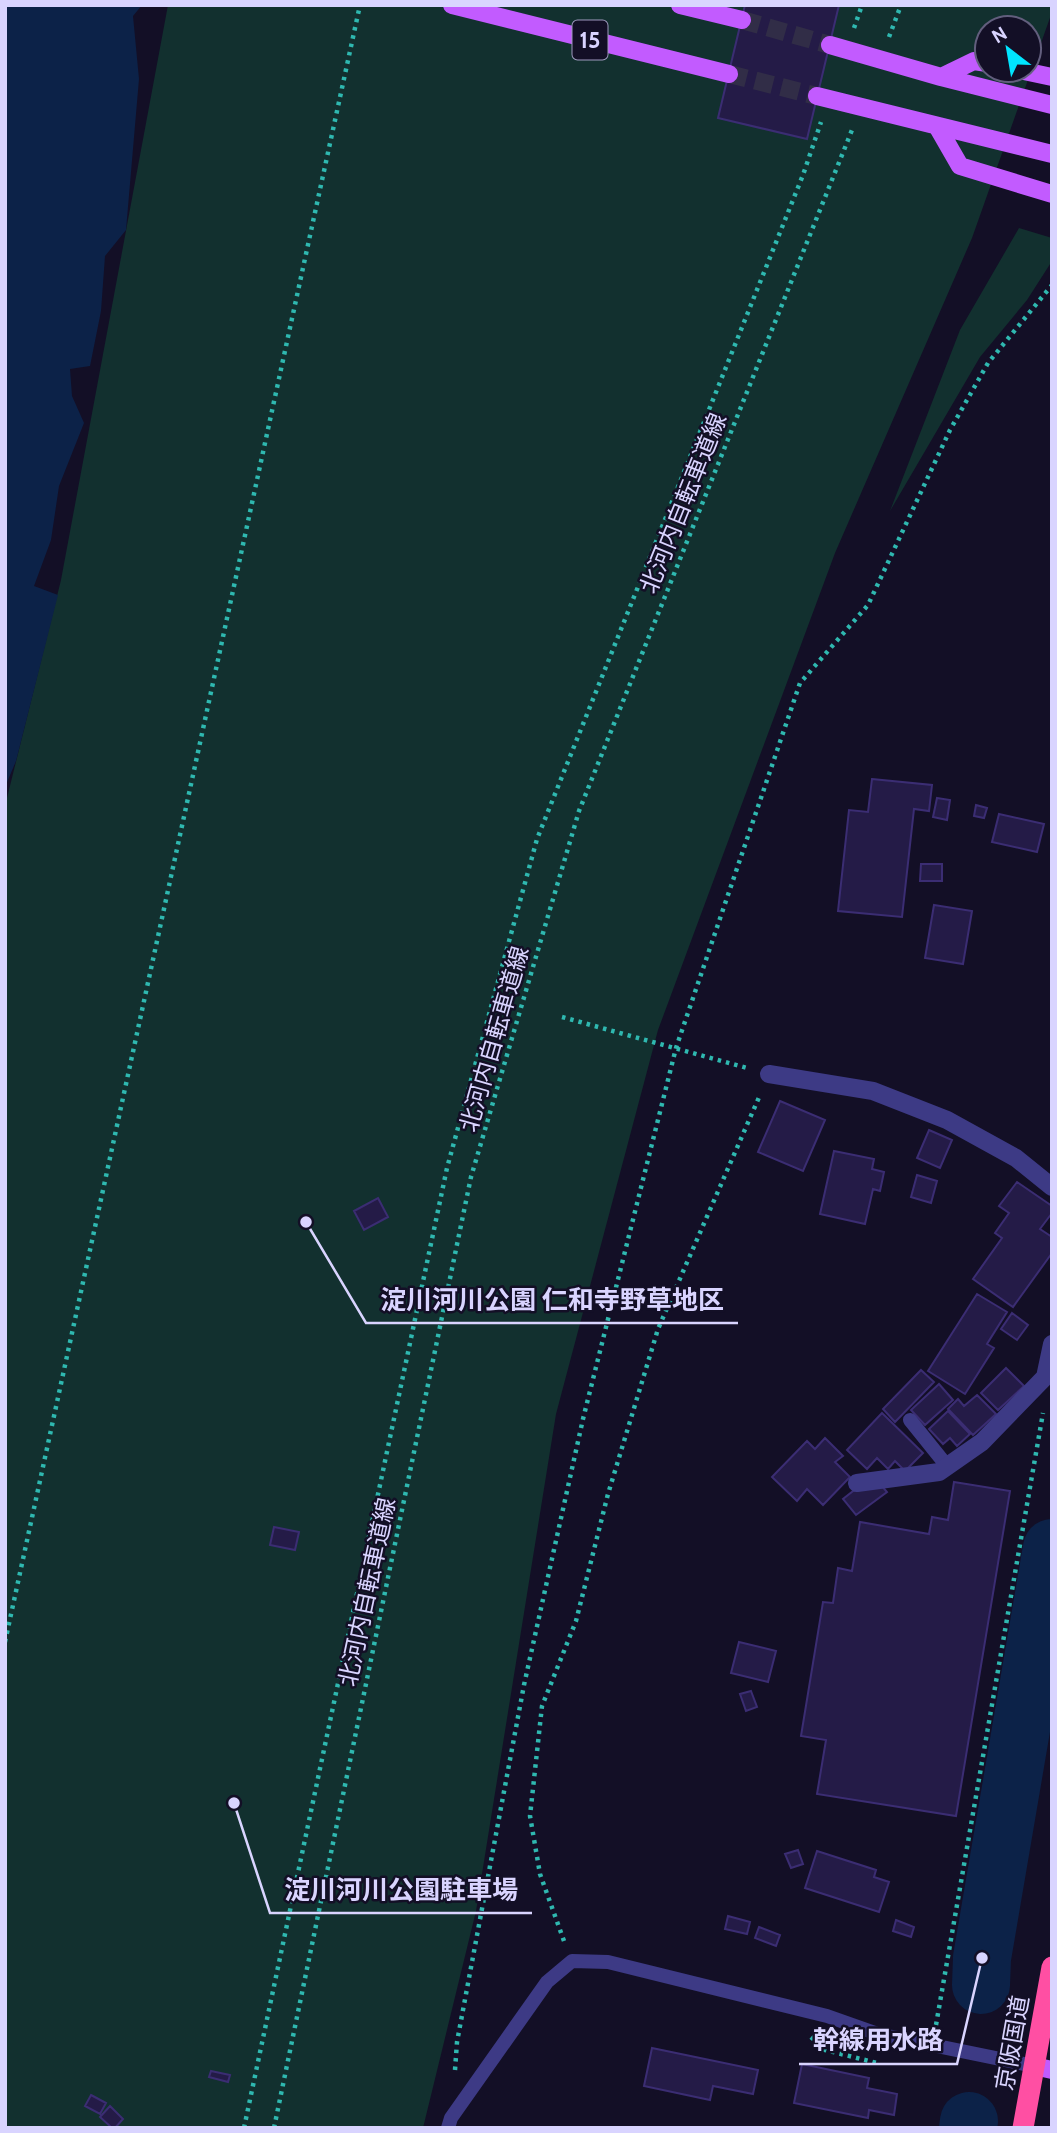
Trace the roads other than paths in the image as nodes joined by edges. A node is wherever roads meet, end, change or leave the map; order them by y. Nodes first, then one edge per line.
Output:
1 (452, 5) edge
2 (681, 5) edge
3 (742, 20) tunnel mouth
4 (830, 45) tunnel mouth
5 (973, 61) edge
6 (729, 74) tunnel mouth
7 (941, 77) junction
8 (821, 103) tunnel mouth
9 (1052, 105) edge
10 (937, 126) junction
11 (1052, 154) edge
12 (1052, 194) edge
13 (769, 1074) road end
14 (1052, 1187) edge
15 (1052, 1344) edge
16 (910, 1420) dead end
17 (947, 1466) junction
18 (857, 1483) dead end
19 (1052, 1967) edge
20 (1043, 2068) edge
21 (449, 2123) edge
22 (436, 2128) edge
23 (1023, 2128) edge

1 - 6 main road, 15
2 - 3 main road
4 - 7 main road
5 - 7 main road
7 - 9 main road
8 - 10 main road
10 - 11 main road
10 - 12 main road
13 - 14 street
15 - 17 street
16 - 17 lane
17 - 18 street
19 - 20 highway, 京阪国道
20 - 21 lane
20 - 23 highway, 京阪国道
21 - 22 lane

